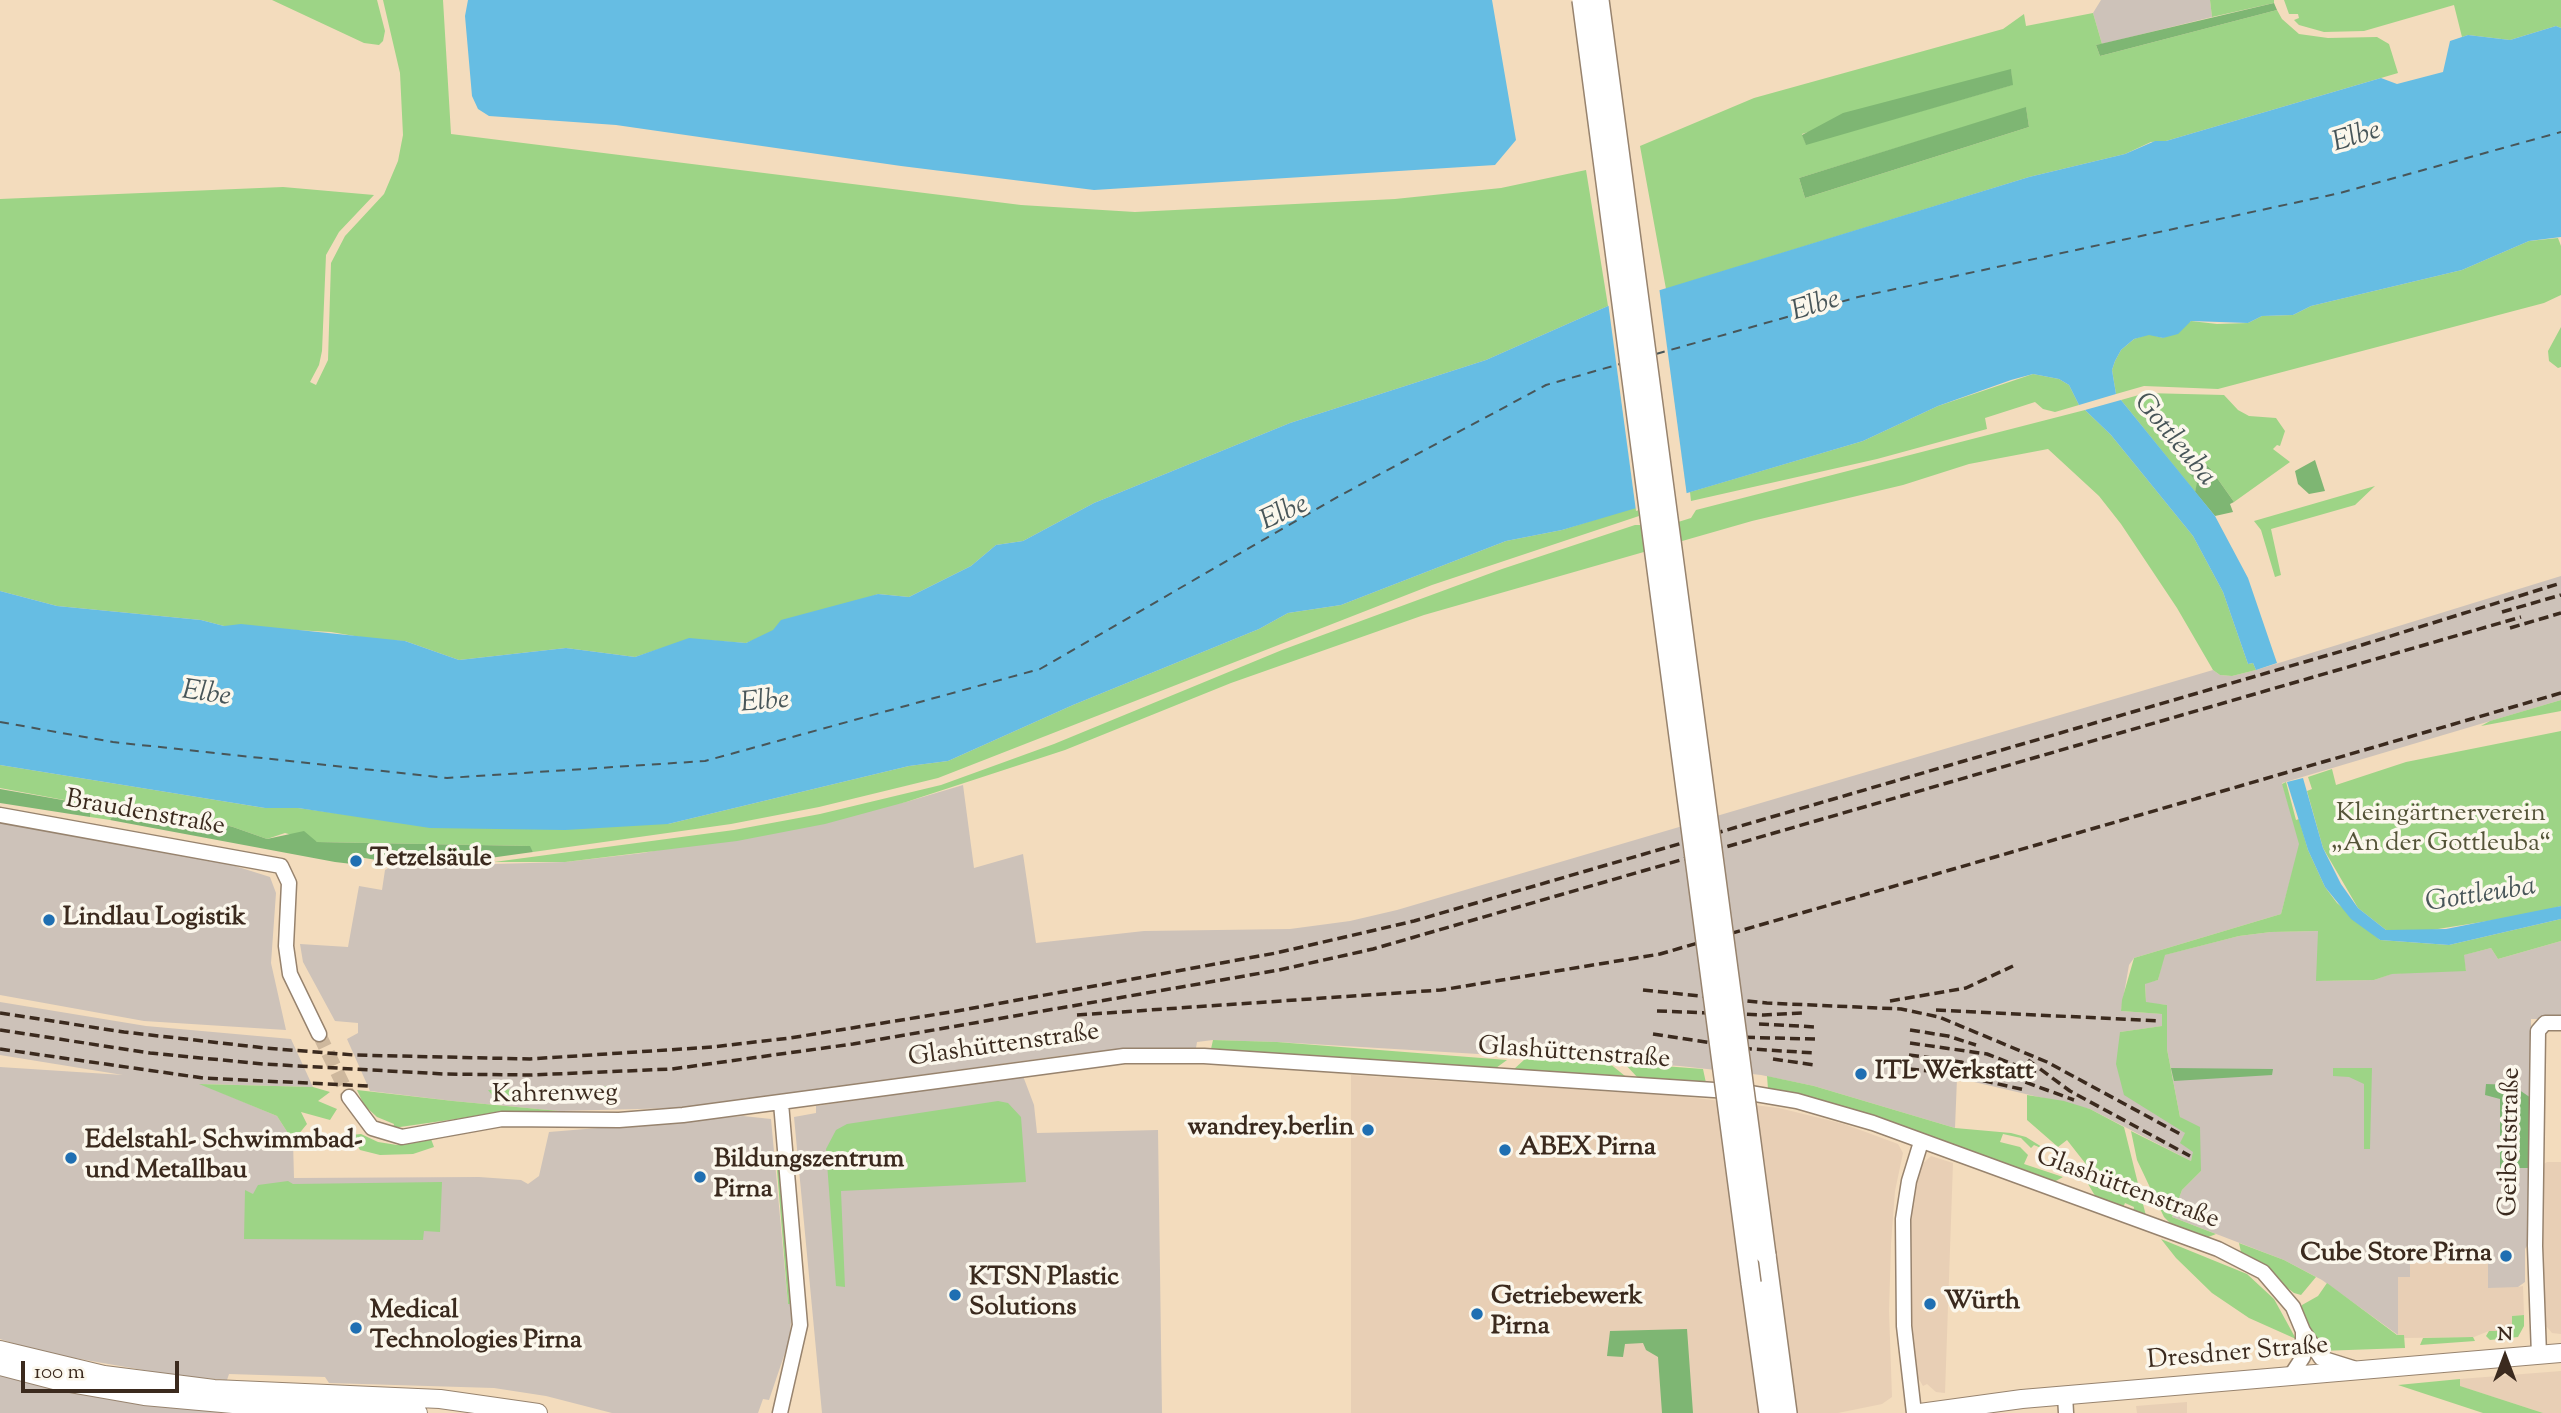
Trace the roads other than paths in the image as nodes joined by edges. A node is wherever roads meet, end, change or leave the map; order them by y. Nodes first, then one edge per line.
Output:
1 (1582, 0) edge
2 (1599, 0) edge
3 (0, 815) edge
4 (2556, 1023) edge
5 (319, 1034) tunnel mouth
6 (349, 1097) tunnel mouth
7 (781, 1103) junction
8 (1921, 1142) junction
9 (2303, 1331) junction
10 (0, 1350) edge
11 (2561, 1353) edge
12 (2539, 1355) junction
13 (0, 1366) edge
14 (2361, 1370) junction
15 (2290, 1377) junction
16 (787, 1383) junction
17 (2066, 1404) edge
18 (418, 1413) edge
19 (538, 1413) edge
20 (773, 1413) edge
21 (780, 1413) edge
22 (1769, 1413) edge
23 (1787, 1413) edge
24 (1914, 1413) edge
25 (1920, 1413) edge

1 - 22 highway, bridge
2 - 23 highway, bridge
3 - 5 street, Braudenstraße
4 - 12 street, Geibeltstraße
6 - 7 street, Kahrenweg
7 - 8 street, Glashüttenstraße
7 - 16 street
8 - 9 street, Glashüttenstraße
8 - 24 street
9 - 14 street, Glashüttenstraße
9 - 15 street
10 - 19 main road
11 - 12 main road, Dresdner Straße
12 - 14 main road, Dresdner Straße
13 - 18 main road
14 - 15 main road, Dresdner Straße
15 - 17 main road, Dresdner Straße
16 - 20 street
16 - 21 street
17 - 25 main road, Dresdner Straße

